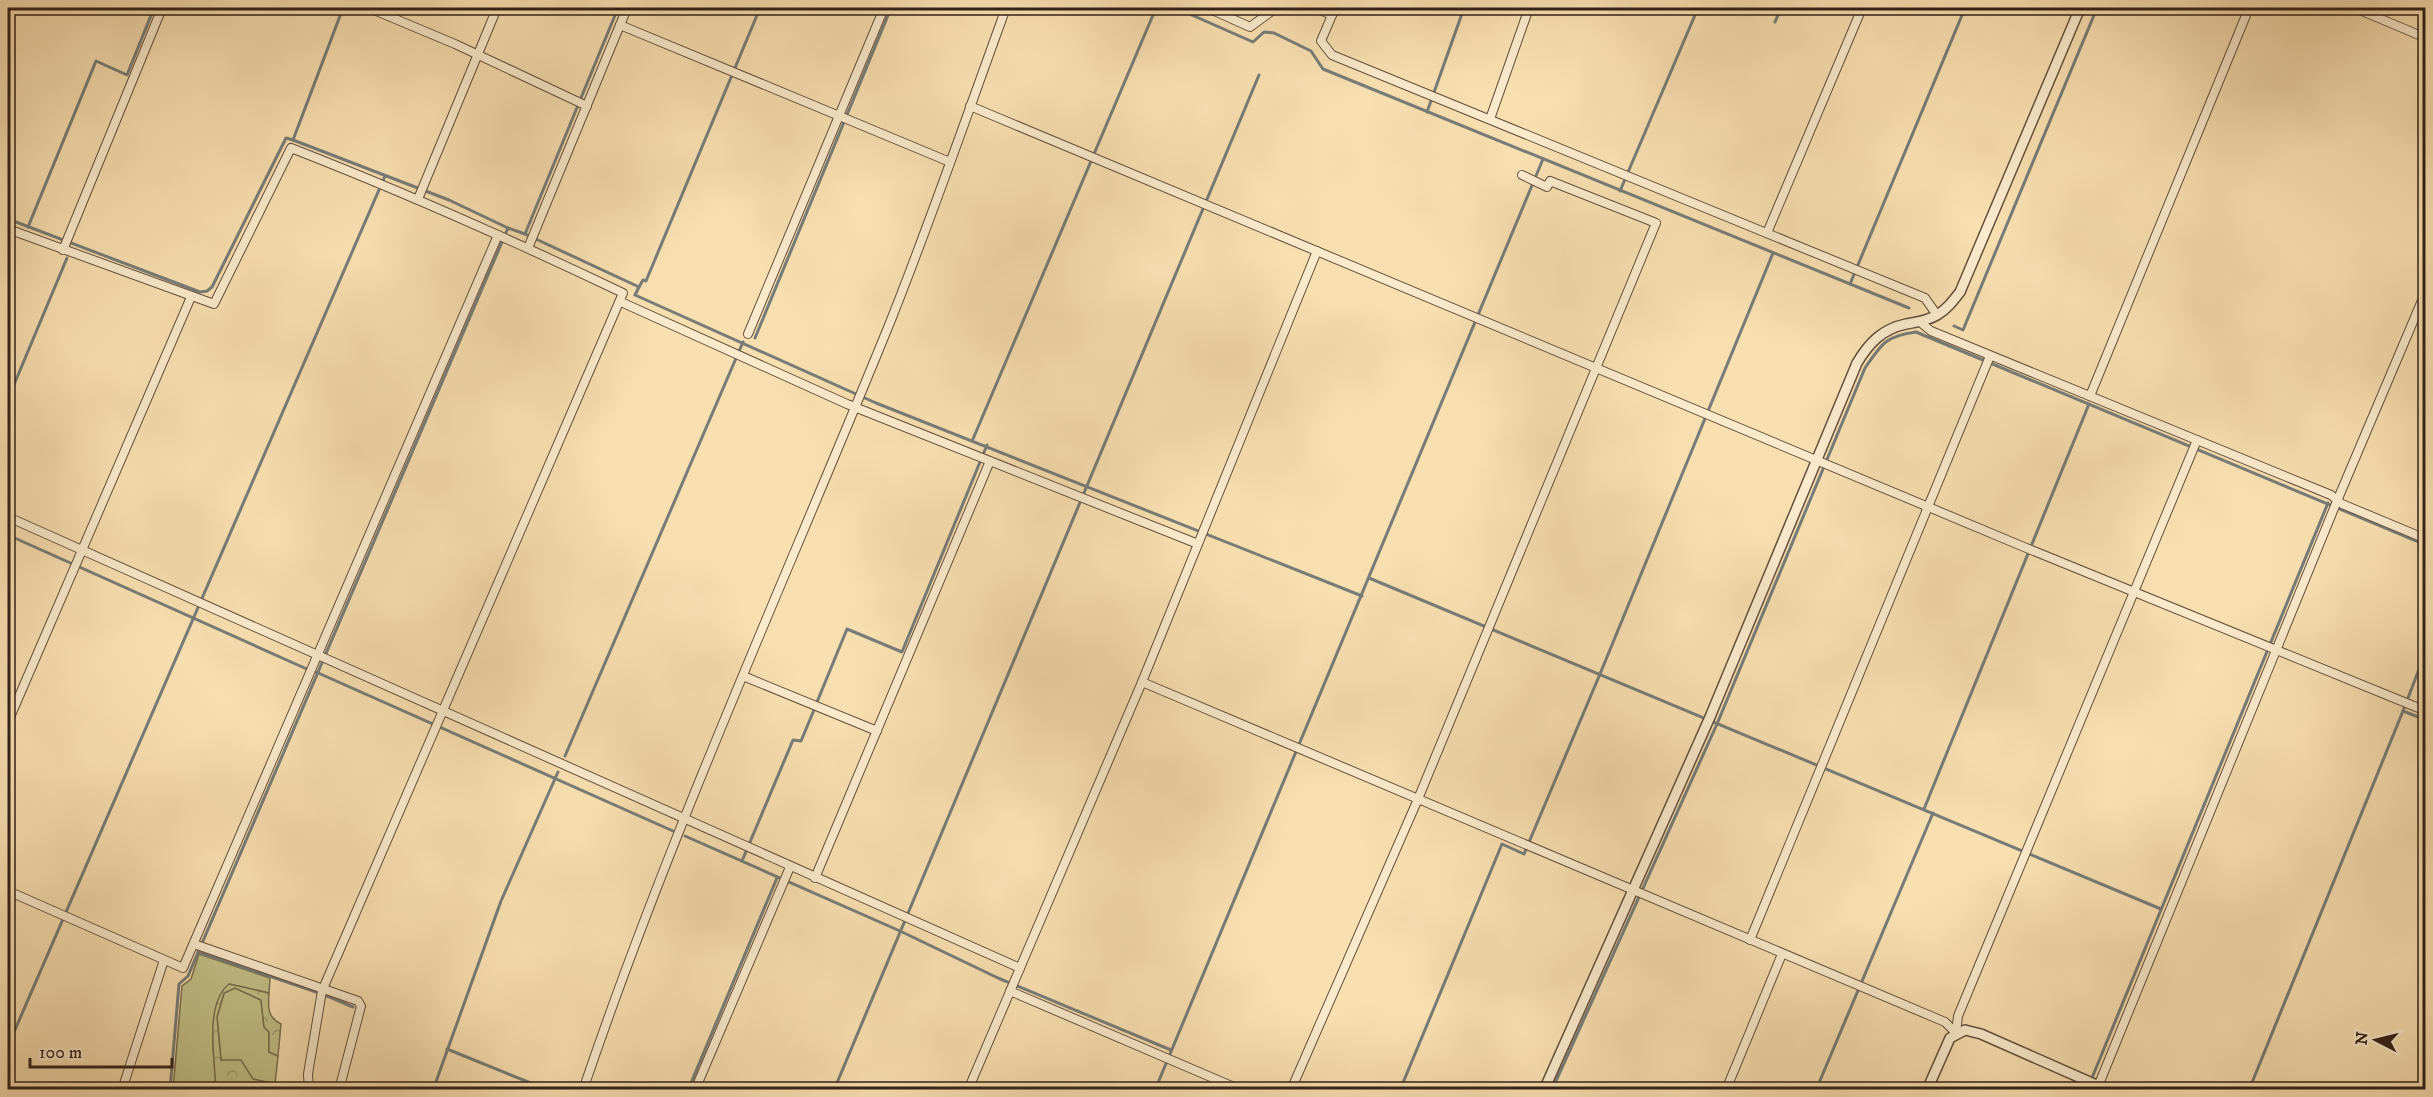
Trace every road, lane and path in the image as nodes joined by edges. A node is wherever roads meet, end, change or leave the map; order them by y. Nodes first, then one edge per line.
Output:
1 (162, 8) edge
2 (369, 8) edge
3 (497, 8) edge
4 (627, 8) edge
5 (884, 8) edge
6 (1006, 8) edge
7 (1208, 8) edge
8 (1276, 8) edge
9 (1314, 8) edge
10 (1529, 8) edge
11 (1862, 8) edge
12 (2080, 8) edge
13 (2249, 8) edge
14 (2355, 8) edge
15 (1334, 11) edge
16 (620, 25) junction
17 (2426, 38) edge
18 (477, 55) junction
19 (581, 104) junction
20 (970, 106) junction
21 (843, 119) junction
22 (1490, 119) junction
23 (950, 162) junction
24 (1529, 178) dead end
25 (420, 192) junction
26 (8, 229) edge
27 (1767, 233) junction
28 (502, 236) junction
29 (65, 244) junction
30 (528, 248) junction
31 (1317, 251) junction
32 (2426, 291) edge
33 (191, 297) junction
34 (621, 302) junction
35 (1928, 319) junction
36 (748, 334) dead end
37 (1988, 360) junction
38 (1596, 368) junction
39 (2090, 396) junction
40 (855, 406) junction
41 (2195, 445) junction
42 (985, 459) junction
43 (1823, 463) junction
44 (2337, 501) junction
45 (1929, 507) junction
46 (8, 517) edge
47 (1201, 537) junction
48 (2426, 539) edge
49 (82, 550) junction
50 (2134, 592) junction
51 (2272, 648) junction
52 (322, 657) junction
53 (743, 676) junction
54 (1142, 682) junction
55 (442, 711) junction
56 (2426, 711) edge
57 (8, 722) edge
58 (877, 731) junction
59 (1418, 799) junction
60 (685, 819) junction
61 (790, 867) junction
62 (814, 878) junction
63 (8, 891) edge
64 (1637, 893) junction
65 (1749, 940) junction
66 (194, 944) junction
67 (1782, 954) junction
68 (164, 960) junction
69 (1020, 968) junction
70 (1010, 990) junction
71 (322, 992) junction
72 (1956, 1033) junction
73 (2097, 1086) edge
74 (122, 1089) edge
75 (309, 1089) edge
76 (339, 1089) edge
77 (583, 1089) edge
78 (695, 1089) edge
79 (968, 1089) edge
80 (1240, 1089) edge
81 (1292, 1089) edge
82 (1544, 1089) edge
83 (1726, 1089) edge
84 (1927, 1089) edge

1 - 29 street
2 - 18 street
3 - 18 street
4 - 16 street
5 - 21 street
6 - 20 street
7 - 8 street
9 - 15 street
10 - 22 street
11 - 27 street
12 - 35 street
13 - 39 street
14 - 17 street
15 - 22 street
16 - 19 street
16 - 21 street
18 - 19 street
18 - 25 street
19 - 30 street
20 - 23 street
20 - 31 street
21 - 23 street
21 - 36 street
22 - 27 street
23 - 40 street
24 - 38 street
25 - 28 street
25 - 33 street
26 - 29 street
27 - 35 street
28 - 30 street
28 - 52 street
29 - 33 street
30 - 34 street
31 - 38 street
31 - 47 street
32 - 44 street
33 - 49 street
34 - 40 street
34 - 55 street
35 - 37 street
35 - 43 street
37 - 39 street
37 - 45 street
38 - 43 street
38 - 59 street
39 - 41 street
40 - 42 street
40 - 53 street
41 - 44 street
41 - 50 street
42 - 47 street
42 - 58 street
43 - 45 street
43 - 64 street
44 - 48 street
44 - 51 street
45 - 50 street
45 - 65 street
46 - 49 street
47 - 54 street
49 - 52 street
49 - 57 street
50 - 51 street
50 - 72 street
51 - 56 street
51 - 73 street
52 - 55 street
52 - 66 street
53 - 58 street
53 - 60 street
54 - 59 street
54 - 69 street
55 - 60 street
55 - 71 street
58 - 62 street
59 - 64 street
59 - 81 street
60 - 61 street
60 - 77 street
61 - 62 street
61 - 78 street
62 - 69 street
63 - 68 street
64 - 65 street
64 - 82 street
65 - 67 street
66 - 68 street
66 - 71 street
67 - 72 street
67 - 83 street
68 - 74 street
69 - 70 street
70 - 79 street
70 - 80 street
71 - 75 street
71 - 76 street
72 - 73 street
72 - 84 street

